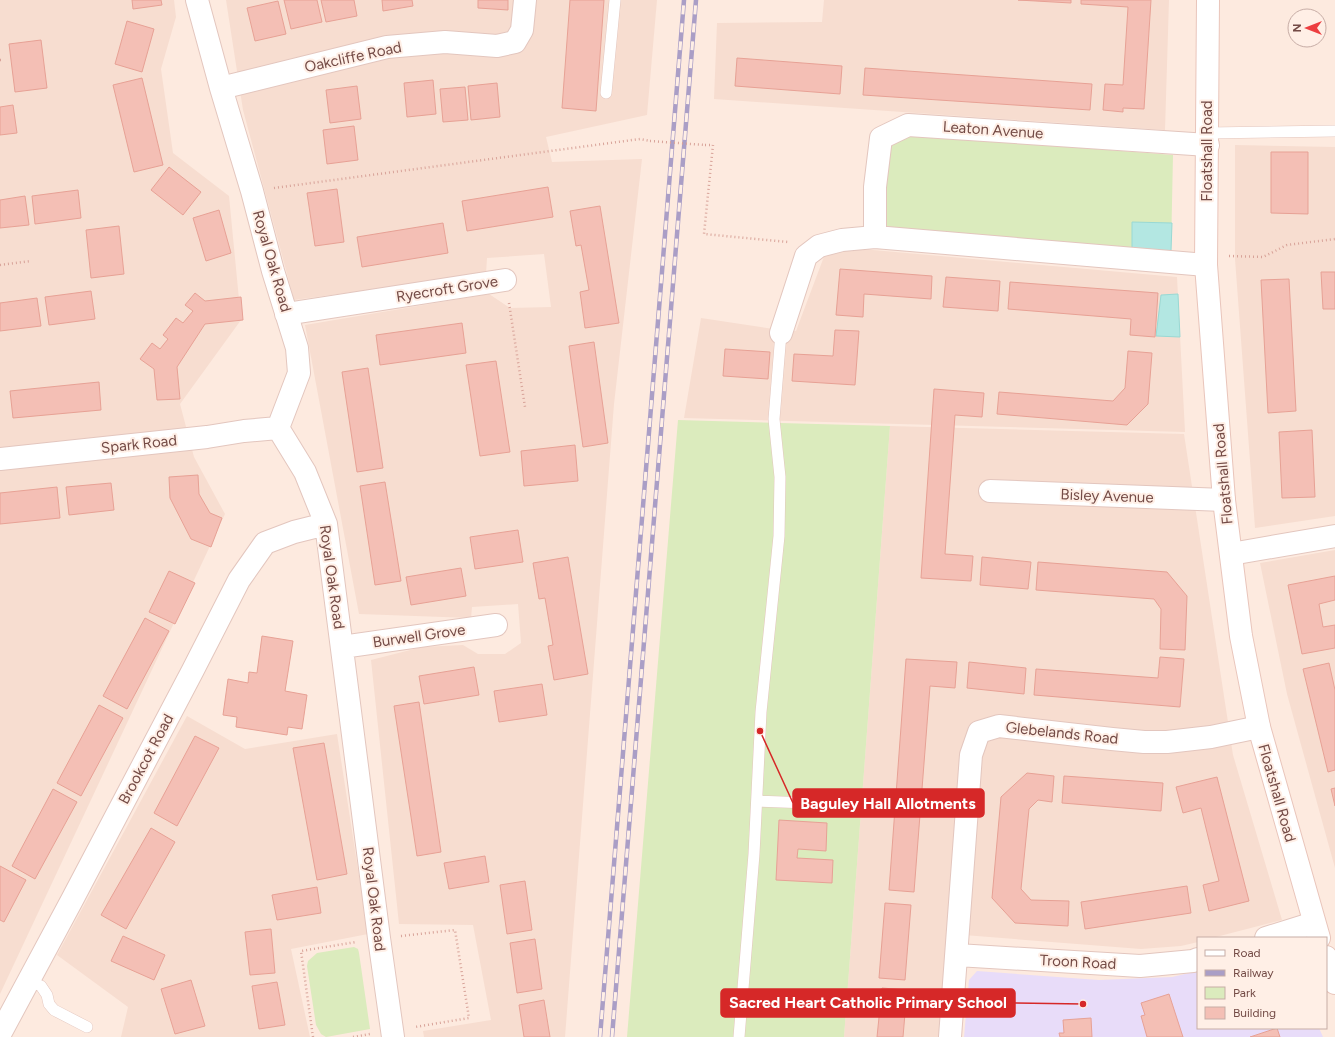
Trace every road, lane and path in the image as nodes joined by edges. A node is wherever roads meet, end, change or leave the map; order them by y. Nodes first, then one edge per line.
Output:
1 (197, 0) edge
2 (525, 0) edge
3 (615, 0) edge
4 (1208, 0) edge
5 (221, 88) junction
6 (606, 93) dead end
7 (1335, 131) edge
8 (1208, 139) junction
9 (252, 190) junction
10 (875, 237) junction
11 (1335, 239) edge
12 (818, 246) junction
13 (1206, 260) junction
14 (31, 261) dead end
15 (0, 265) edge
16 (505, 280) joint
17 (286, 314) junction
18 (781, 333) joint
19 (525, 407) dead end
20 (278, 428) junction
21 (0, 459) edge
22 (990, 491) dead end
23 (1224, 500) junction
24 (326, 524) junction
25 (1335, 536) edge
26 (1230, 554) junction
27 (496, 625) dead end
28 (342, 647) junction
29 (1259, 727) junction
30 (757, 801) junction
31 (834, 804) dead end
32 (1317, 931) edge
33 (1273, 937) edge
34 (379, 938) junction
35 (957, 955) junction
36 (1197, 959) edge
37 (1327, 960) edge
38 (29, 981) junction
39 (1335, 983) edge
40 (87, 1027) dead end
41 (0, 1034) edge
42 (393, 1034) edge
43 (313, 1037) edge
44 (739, 1037) edge
45 (950, 1037) edge

1 - 5 street, Royal Oak Road
2 - 5 street, Oakcliffe Road
3 - 6 lane
4 - 8 street, Floatshall Road
5 - 9 street, Royal Oak Road
7 - 8 lane
8 - 10 street, Leaton Avenue
8 - 13 street, Floatshall Road
9 - 12 path, bridge
9 - 17 street, Royal Oak Road
10 - 12 street
10 - 13 street
11 - 13 path
12 - 18 street
13 - 23 street, Floatshall Road
14 - 15 path
16 - 17 street, Ryecroft Grove
16 - 19 path, Ryecroft Grove
17 - 20 street, Royal Oak Road
18 - 30 lane
20 - 21 street, Spark Road
20 - 24 street, Royal Oak Road
22 - 23 street, Bisley Avenue
23 - 26 street, Floatshall Road
24 - 28 street, Royal Oak Road
24 - 38 street, Brookcot Road
25 - 26 street
26 - 29 street, Floatshall Road
27 - 28 street, Burwell Grove
28 - 34 street, Royal Oak Road
29 - 32 street, Floatshall Road
29 - 35 street, Glebelands Road
30 - 31 lane
30 - 44 lane
32 - 33 street
34 - 42 street, Royal Oak Road
34 - 42 path
34 - 43 path
35 - 36 street, Troon Road
35 - 45 street, Glebelands Road
37 - 39 street
38 - 40 lane
38 - 41 street, Brookcot Road

